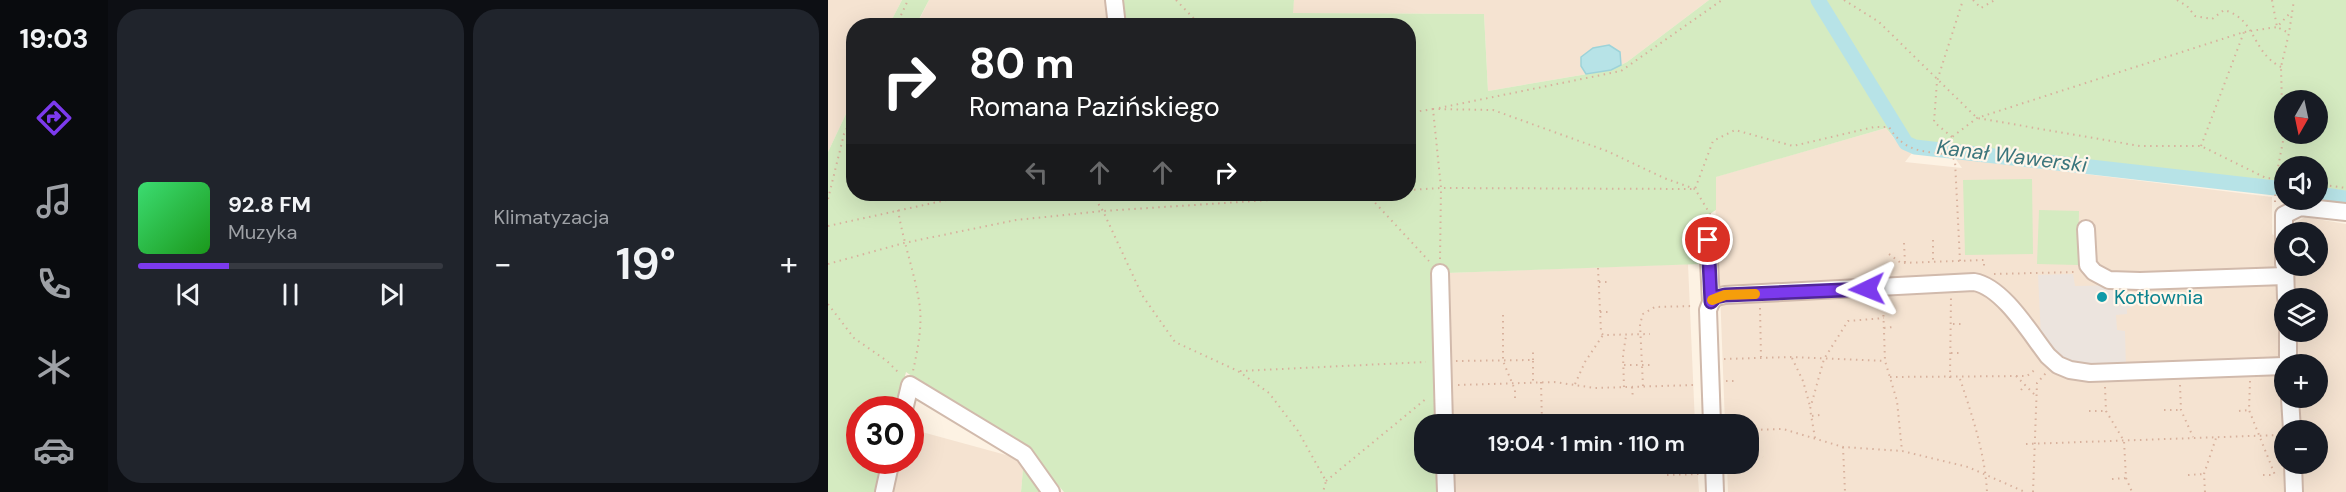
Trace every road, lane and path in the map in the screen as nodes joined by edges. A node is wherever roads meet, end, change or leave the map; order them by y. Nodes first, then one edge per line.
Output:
1 (908, 0) edge
2 (1114, 0) edge
3 (1176, 0) edge
4 (1722, 0) edge
5 (1844, 0) edge
6 (1963, 0) edge
7 (1973, 0) edge
8 (1995, 0) edge
9 (2177, 0) edge
10 (2272, 0) edge
11 (2294, 0) edge
12 (2291, 12) junction
13 (900, 18) edge
14 (1116, 18) edge
15 (1193, 18) edge
16 (2277, 27) junction
17 (2250, 31) junction
18 (2244, 32) junction
19 (2289, 33) junction
20 (2281, 67) junction
21 (1937, 81) junction
22 (1433, 109) junction
23 (1416, 111) edge
24 (1977, 118) junction
25 (846, 130) edge
26 (1952, 136) junction
27 (2201, 146) junction
28 (1951, 155) junction
29 (2280, 156) edge
30 (2274, 178) edge
31 (2328, 185) edge
32 (1441, 188) junction
33 (2346, 188) edge
34 (1695, 189) junction
35 (1416, 190) edge
36 (828, 199) edge
37 (941, 201) edge
38 (1097, 201) edge
39 (1255, 201) edge
40 (1373, 201) edge
41 (898, 210) junction
42 (1103, 211) junction
43 (2346, 212) edge
44 (2283, 222) edge
45 (828, 226) edge
46 (2086, 229) dead end
47 (1712, 239) joint
48 (1933, 240) dead end
49 (904, 243) junction
50 (1904, 243) dead end
51 (1889, 254) dead end
52 (1960, 261) junction
53 (1934, 262) junction
54 (1905, 263) junction
55 (828, 264) edge
56 (1598, 268) dead end
57 (2274, 269) edge
58 (2093, 271) junction
59 (1440, 273) junction
60 (1599, 282) junction
61 (1608, 282) dead end
62 (1952, 282) junction
63 (1883, 288) junction
64 (1759, 293) junction
65 (1710, 303) junction
66 (828, 304) edge
67 (1600, 312) junction
68 (1609, 312) dead end
69 (1503, 315) dead end
70 (1884, 318) junction
71 (1760, 323) junction
72 (1767, 323) dead end
73 (1952, 324) junction
74 (1962, 324) dead end
75 (1893, 327) dead end
76 (1884, 328) junction
77 (1650, 334) dead end
78 (1603, 335) junction
79 (1640, 335) junction
80 (1626, 336) junction
81 (1533, 351) dead end
82 (1960, 353) dead end
83 (1950, 354) junction
84 (1885, 356) junction
85 (1891, 356) dead end
86 (1761, 357) junction
87 (1792, 357) junction
88 (1709, 359) junction
89 (1824, 359) junction
90 (1533, 360) junction
91 (1443, 361) junction
92 (1503, 361) junction
93 (1885, 361) junction
94 (2042, 362) dead end
95 (1623, 365) junction
96 (1642, 365) junction
97 (1651, 365) dead end
98 (2274, 366) edge
99 (2050, 369) dead end
100 (1238, 371) junction
101 (2249, 373) dead end
102 (2016, 376) junction
103 (2180, 376) dead end
104 (1890, 377) junction
105 (1950, 378) junction
106 (1959, 378) junction
107 (2104, 379) dead end
108 (1541, 382) junction
109 (1533, 383) junction
110 (1512, 384) junction
111 (1575, 384) junction
112 (1710, 384) junction
113 (910, 385) junction
114 (1443, 385) junction
115 (2025, 385) junction
116 (1624, 387) junction
117 (1632, 387) junction
118 (1643, 387) junction
119 (2021, 390) dead end
120 (907, 396) edge
121 (2036, 396) junction
122 (1515, 399) dead end
123 (1633, 399) dead end
124 (1810, 409) junction
125 (2164, 410) dead end
126 (2181, 410) junction
127 (2249, 410) junction
128 (2089, 411) dead end
129 (2106, 411) junction
130 (2239, 411) dead end
131 (1444, 414) edge
132 (1542, 414) edge
133 (1712, 414) edge
134 (1820, 415) dead end
135 (1812, 416) junction
136 (1901, 428) junction
137 (1908, 428) dead end
138 (1759, 430) edge
139 (2260, 435) junction
140 (2274, 435) edge
141 (1815, 438) junction
142 (2193, 438) junction
143 (2216, 438) junction
144 (2124, 441) junction
145 (2026, 444) dead end
146 (2036, 444) junction
147 (1843, 447) junction
148 (1902, 451) junction
149 (1759, 456) edge
150 (1763, 457) dead end
151 (888, 474) edge
152 (1445, 474) edge
153 (1714, 474) edge
154 (1986, 474) junction
155 (2204, 474) junction
156 (2278, 474) edge
157 (2293, 474) edge
158 (2188, 475) dead end
159 (2262, 475) dead end
160 (2275, 475) junction
161 (1844, 478) junction
162 (1851, 478) dead end
163 (2126, 478) junction
164 (2112, 479) dead end
165 (1326, 481) junction
166 (884, 492) edge
167 (1051, 492) edge
168 (1323, 492) edge
169 (1446, 492) edge
170 (1715, 492) edge
171 (1845, 492) edge
172 (1987, 492) edge
173 (2025, 492) edge
174 (2033, 492) edge
175 (2132, 492) edge
176 (2205, 492) edge
177 (2294, 492) edge

1 - 13 path
2 - 14 street
3 - 15 path
4 - 22 path
5 - 21 path
6 - 21 path
7 - 8 path
9 - 17 path
10 - 16 path
11 - 12 path
12 - 16 path
12 - 19 path
16 - 17 path
16 - 19 path
17 - 18 path
17 - 20 path
18 - 24 path
18 - 27 path
19 - 20 path
20 - 29 path
21 - 24 path
21 - 26 path
22 - 23 path
22 - 32 path
22 - 34 path
24 - 26 path
24 - 27 path
25 - 36 path
26 - 28 path
27 - 30 path
28 - 34 path
28 - 52 path
31 - 33 path
32 - 34 path
32 - 35 path
32 - 59 path
34 - 47 path
37 - 41 path
38 - 42 path
39 - 42 path
40 - 59 path
41 - 45 path
41 - 49 path
42 - 49 path
42 - 100 path
43 - 44 street
46 - 58 street
47 - 65 street
48 - 53 path
49 - 55 path
49 - 113 path
50 - 54 path
51 - 54 path
52 - 53 path
52 - 58 path
53 - 54 path
56 - 60 path
57 - 58 street
59 - 91 street
60 - 61 path
60 - 67 path
62 - 63 street
62 - 73 path
62 - 98 street
63 - 64 street
63 - 70 path
64 - 65 street
64 - 71 path
65 - 79 path
65 - 88 street
66 - 113 path
67 - 68 path
67 - 78 path
69 - 92 path
70 - 76 path
70 - 89 path
71 - 72 path
71 - 86 path
73 - 74 path
73 - 83 path
75 - 76 path
76 - 84 path
77 - 79 path
78 - 80 path
78 - 111 path
79 - 80 path
79 - 96 path
80 - 95 path
81 - 90 path
82 - 83 path
83 - 105 path
84 - 85 path
84 - 93 path
86 - 87 path
86 - 88 path
87 - 89 path
87 - 124 path
88 - 112 street
89 - 93 path
89 - 124 path
90 - 92 path
90 - 109 path
91 - 92 path
91 - 100 path
91 - 114 street
92 - 110 path
93 - 104 path
94 - 102 path
95 - 96 path
95 - 116 path
96 - 97 path
96 - 118 path
99 - 121 path
100 - 165 path
101 - 127 path
102 - 106 path
102 - 115 path
103 - 126 path
104 - 105 path
104 - 136 path
105 - 106 path
106 - 154 path
107 - 129 path
108 - 109 path
108 - 111 path
108 - 132 path
109 - 110 path
110 - 114 path
110 - 122 path
111 - 116 path
112 - 118 path
112 - 133 street
113 - 120 street
113 - 167 street
114 - 131 street
114 - 165 path
115 - 119 path
115 - 121 path
116 - 117 path
117 - 118 path
117 - 123 path
121 - 146 path
124 - 135 path
125 - 126 path
126 - 142 path
127 - 130 path
127 - 139 path
128 - 129 path
129 - 144 path
134 - 135 path
135 - 141 path
136 - 137 path
136 - 148 path
138 - 141 path
139 - 140 path
139 - 143 path
139 - 160 path
141 - 147 path
142 - 143 path
142 - 144 path
143 - 155 path
144 - 146 path
144 - 163 path
145 - 146 path
146 - 174 path
147 - 148 path
147 - 161 path
148 - 154 path
149 - 150 path
151 - 166 street
152 - 169 street
153 - 170 street
154 - 172 path
154 - 173 path
155 - 158 path
155 - 176 path
156 - 160 path
157 - 177 street
159 - 160 path
161 - 162 path
161 - 171 path
163 - 164 path
163 - 175 path
165 - 168 path

